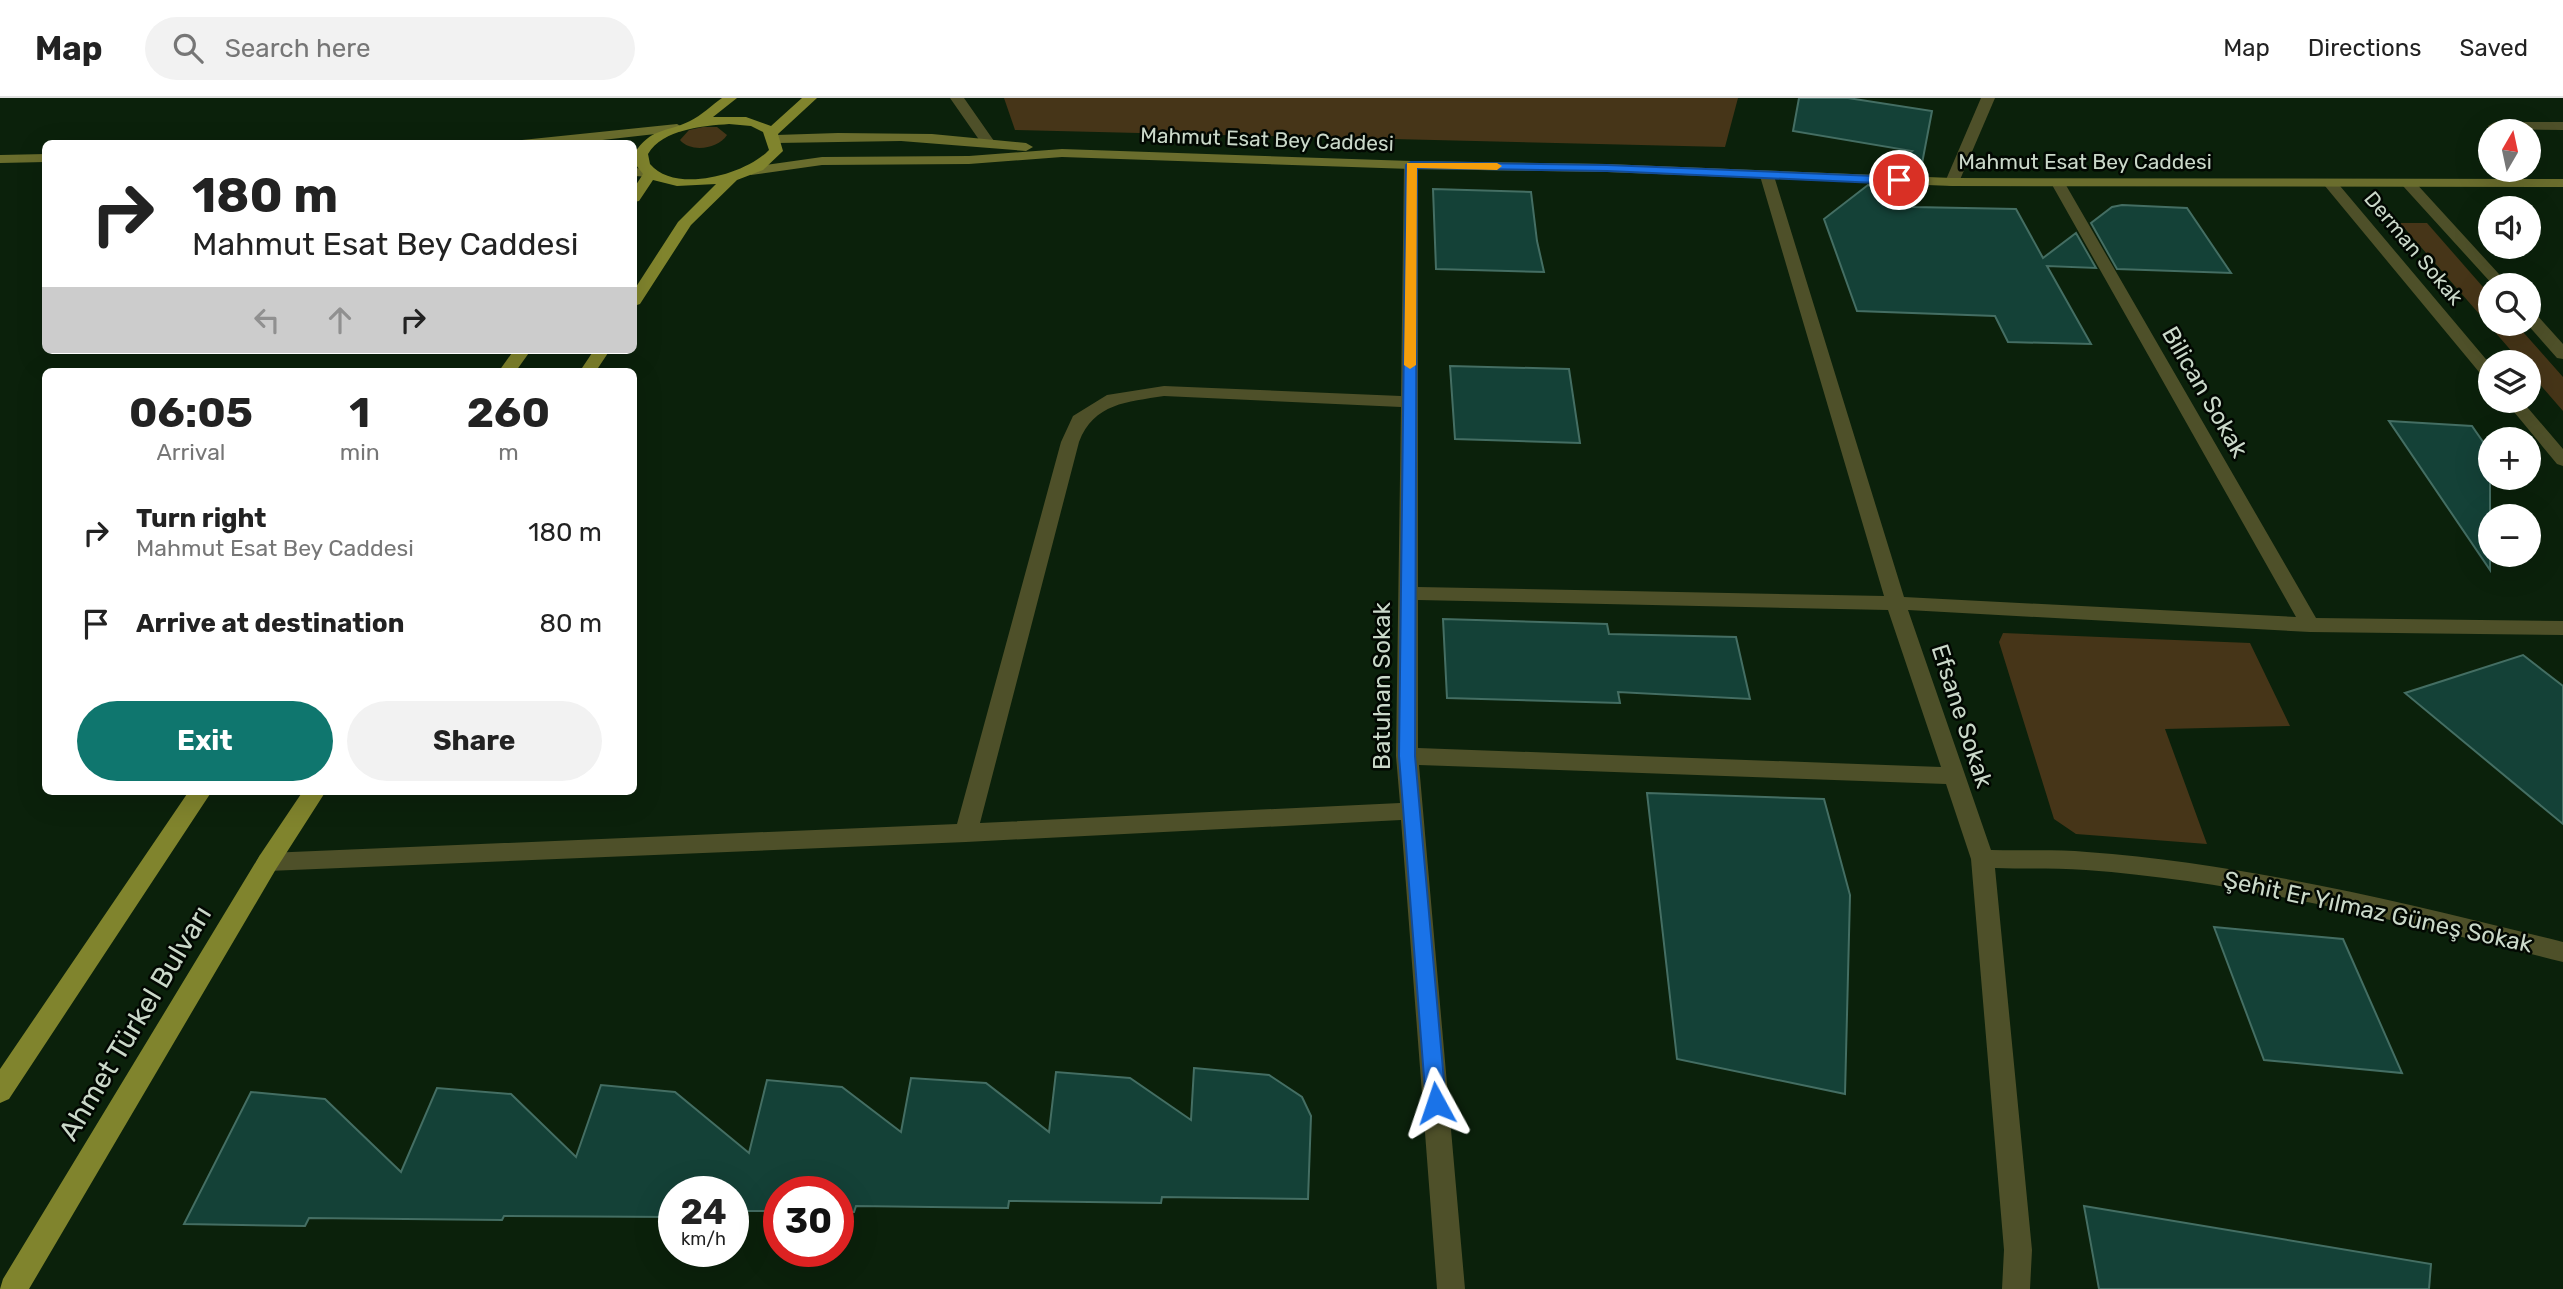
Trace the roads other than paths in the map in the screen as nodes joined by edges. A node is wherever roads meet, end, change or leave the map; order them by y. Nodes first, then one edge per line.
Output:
1 (730, 98) edge
2 (810, 98) edge
3 (957, 98) edge
4 (1988, 98) edge
5 (698, 122) junction
6 (2541, 126) edge
7 (2563, 126) edge
8 (677, 128) junction
9 (774, 135) junction
10 (561, 140) edge
11 (987, 141) junction
12 (1062, 153) junction
13 (0, 159) edge
14 (42, 159) edge
15 (1411, 165) junction
16 (751, 170) junction
17 (637, 172) edge
18 (651, 173) junction
19 (1767, 176) junction
20 (731, 178) junction
21 (1952, 182) junction
22 (2058, 183) junction
23 (2330, 183) junction
24 (2408, 183) junction
25 (2563, 183) edge
26 (637, 194) edge
27 (2490, 273) edge
28 (637, 296) edge
29 (2541, 329) edge
30 (2563, 354) edge
31 (2478, 360) edge
32 (1410, 401) junction
33 (2523, 413) edge
34 (2563, 460) edge
35 (1408, 593) junction
36 (1896, 603) junction
37 (2309, 625) junction
38 (2563, 628) edge
39 (1407, 756) junction
40 (1953, 776) junction
41 (198, 795) edge
42 (312, 795) edge
43 (1412, 811) junction
44 (966, 834) junction
45 (1983, 859) junction
46 (268, 862) junction
47 (2563, 952) edge
48 (0, 1091) edge
49 (13, 1289) edge
50 (1451, 1289) edge
51 (2016, 1289) edge

1 - 5 main road
2 - 9 main road
3 - 11 street
4 - 21 street
5 - 8 main road
5 - 9 main road
6 - 7 street
8 - 10 main road
8 - 18 main road
9 - 11 main road
9 - 16 main road
11 - 12 main road
12 - 15 main road, Mahmut Esat Bey Caddesi
12 - 16 main road
13 - 14 main road
15 - 19 main road, Mahmut Esat Bey Caddesi
15 - 32 street, Batuhan Sokak
16 - 20 main road
17 - 18 main road
18 - 20 main road
18 - 26 main road
19 - 21 main road, Mahmut Esat Bey Caddesi
19 - 36 street, Efsane Sokak
20 - 28 main road
21 - 22 main road, Mahmut Esat Bey Caddesi
22 - 23 main road, Mahmut Esat Bey Caddesi
22 - 37 street, Bilican Sokak
23 - 24 main road, Mahmut Esat Bey Caddesi
23 - 31 street, Derman Sokak
24 - 25 main road, Mahmut Esat Bey Caddesi
24 - 27 street
29 - 30 street
32 - 35 street, Batuhan Sokak
32 - 44 street
33 - 34 street
35 - 36 street
35 - 39 street, Batuhan Sokak
36 - 37 street
36 - 40 street, Efsane Sokak
37 - 38 street
39 - 40 street
39 - 43 street, Batuhan Sokak
40 - 45 street, Efsane Sokak
41 - 48 main road
42 - 46 main road, Ahmet Türkel Bulvarı
43 - 44 street
43 - 50 street, Batuhan Sokak
44 - 46 street
45 - 47 street, Şehit Er Yılmaz Güneş Sokak
45 - 51 street, Efsane Sokak
46 - 49 main road, Ahmet Türkel Bulvarı

